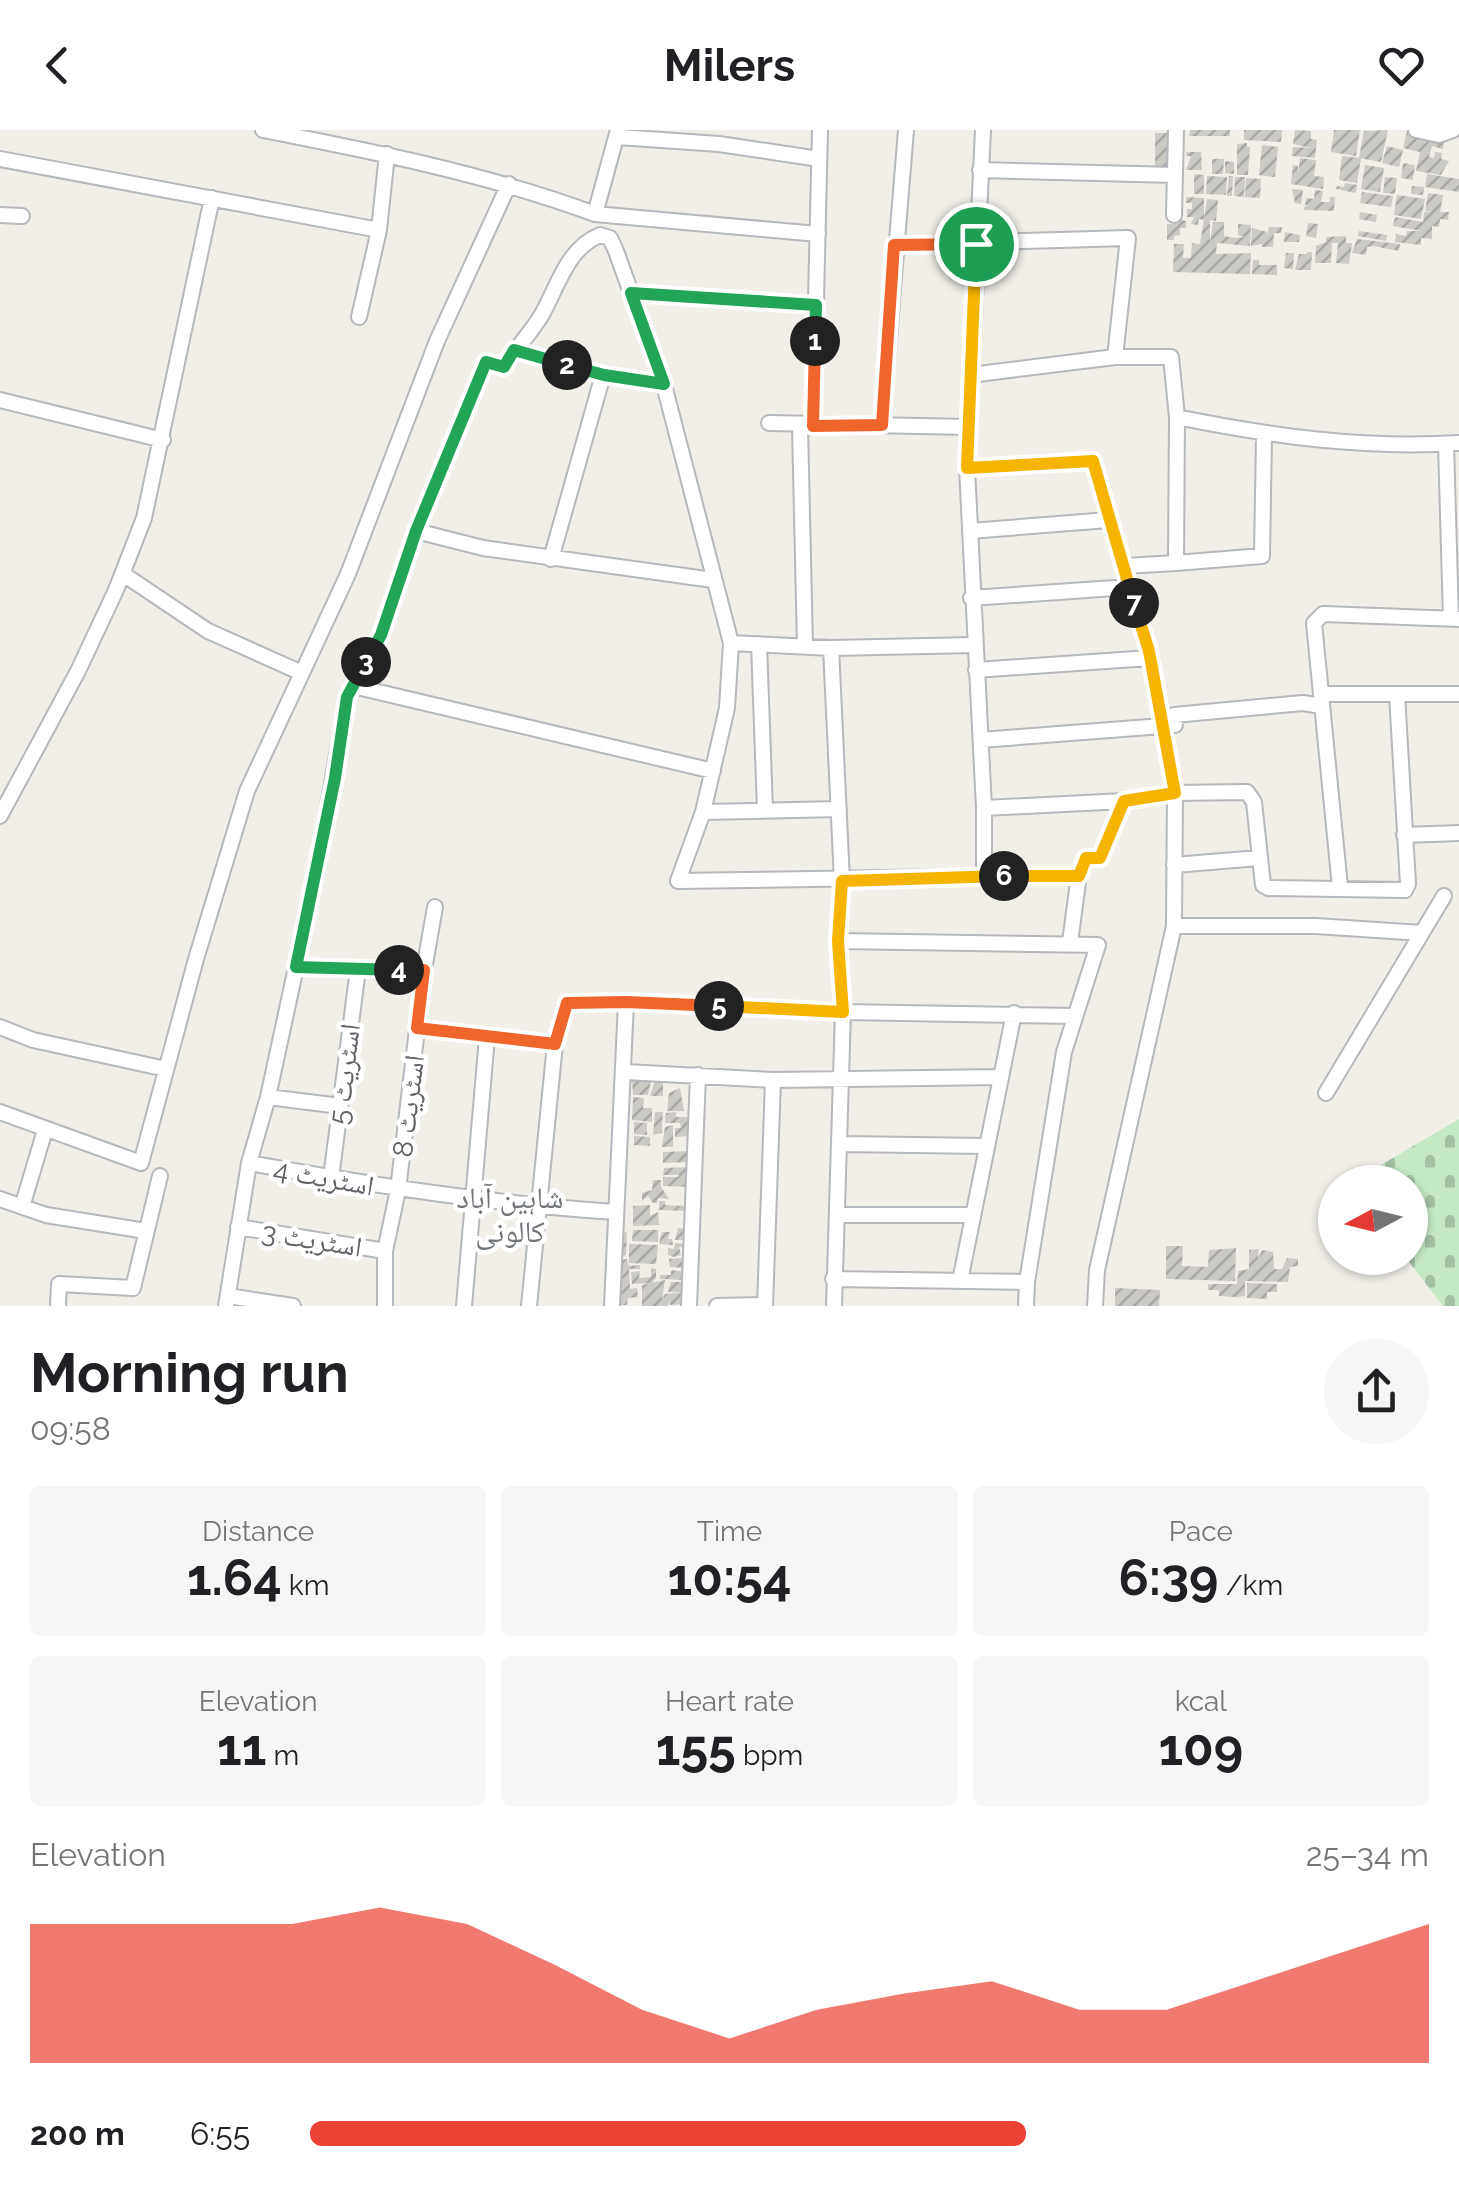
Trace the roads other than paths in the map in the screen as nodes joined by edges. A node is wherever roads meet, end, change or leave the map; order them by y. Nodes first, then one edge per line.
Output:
1 (263, 130) edge
2 (820, 130) edge
3 (906, 130) edge
4 (983, 130) edge
5 (1176, 130) edge
6 (1416, 130) edge
7 (1453, 130) edge
8 (618, 134) edge
9 (719, 137) edge
10 (387, 154) junction
11 (0, 159) edge
12 (820, 159) junction
13 (980, 170) junction
14 (1175, 176) junction
15 (509, 184) junction
16 (212, 198) junction
17 (595, 214) junction
18 (0, 215) edge
19 (1174, 215) dead end
20 (22, 216) dead end
21 (379, 230) junction
22 (818, 234) junction
23 (976, 244) junction
24 (894, 245) junction
25 (631, 293) junction
26 (816, 305) junction
27 (359, 317) dead end
28 (514, 350) junction
29 (1115, 357) junction
30 (604, 375) junction
31 (970, 376) junction
32 (664, 384) junction
33 (0, 400) edge
34 (1177, 417) junction
35 (769, 424) dead end
36 (882, 425) junction
37 (806, 426) junction
38 (969, 427) junction
39 (1264, 434) junction
40 (163, 440) junction
41 (1452, 443) edge
42 (967, 468) junction
43 (1108, 520) junction
44 (970, 530) junction
45 (416, 531) junction
46 (551, 559) junction
47 (1176, 563) junction
48 (1126, 566) junction
49 (122, 574) junction
50 (713, 580) junction
51 (1129, 587) junction
52 (971, 598) junction
53 (1455, 619) edge
54 (730, 643) junction
55 (759, 644) junction
56 (974, 645) junction
57 (805, 647) junction
58 (831, 648) junction
59 (1150, 658) junction
60 (976, 670) junction
61 (302, 673) junction
62 (353, 686) junction
63 (1397, 694) junction
64 (1459, 694) edge
65 (1321, 700) junction
66 (1162, 726) junction
67 (981, 740) junction
68 (713, 771) junction
69 (1175, 793) junction
70 (1124, 801) junction
71 (984, 808) junction
72 (839, 809) junction
73 (765, 810) junction
74 (703, 812) junction
75 (0, 816) edge
76 (1459, 832) edge
77 (1404, 836) junction
78 (1259, 858) junction
79 (1174, 864) junction
80 (984, 876) junction
81 (1079, 876) junction
82 (842, 881) junction
83 (1340, 887) junction
84 (1445, 897) edge
85 (435, 906) dead end
86 (1174, 926) junction
87 (1422, 933) junction
88 (838, 941) junction
89 (1070, 942) junction
90 (296, 967) junction
91 (358, 969) junction
92 (424, 970) junction
93 (626, 1002) junction
94 (843, 1012) junction
95 (1014, 1013) junction
96 (1075, 1016) junction
97 (0, 1026) edge
98 (417, 1028) junction
99 (486, 1037) junction
100 (555, 1044) junction
101 (166, 1068) junction
102 (626, 1072) junction
103 (698, 1075) junction
104 (1001, 1078) junction
105 (773, 1080) junction
106 (841, 1080) junction
107 (1326, 1093) dead end
108 (268, 1097) junction
109 (340, 1106) junction
110 (0, 1112) edge
111 (44, 1130) junction
112 (840, 1144) junction
113 (987, 1146) junction
114 (249, 1164) junction
115 (160, 1176) dead end
116 (331, 1178) junction
117 (398, 1190) junction
118 (0, 1199) edge
119 (471, 1199) junction
120 (22, 1207) junction
121 (541, 1207) junction
122 (615, 1212) junction
123 (837, 1215) junction
124 (973, 1215) junction
125 (238, 1227) junction
126 (146, 1231) junction
127 (385, 1250) junction
128 (833, 1278) junction
129 (960, 1281) junction
130 (1027, 1282) junction
131 (227, 1301) edge
132 (765, 1305) edge
133 (58, 1306) edge
134 (293, 1306) edge
135 (385, 1306) edge
136 (464, 1306) edge
137 (529, 1306) edge
138 (612, 1306) edge
139 (689, 1306) edge
140 (717, 1306) edge
141 (834, 1306) edge
142 (1026, 1306) edge
143 (1095, 1306) edge

1 - 10 street
2 - 12 street
3 - 24 street
4 - 13 street
5 - 14 street
6 - 7 street
8 - 9 street
8 - 17 street
9 - 12 street
10 - 15 street
10 - 21 street
11 - 16 street
12 - 22 street
13 - 14 street
13 - 23 street
14 - 19 street
15 - 17 street
15 - 61 street
16 - 21 street
16 - 40 street
17 - 22 street
18 - 20 street
21 - 27 street
22 - 26 street
23 - 24 street
23 - 29 street
23 - 31 street
24 - 36 street
25 - 26 street
25 - 28 street
25 - 32 street
26 - 37 street
28 - 30 street
28 - 45 street
29 - 31 street
29 - 34 street
30 - 32 street
30 - 46 street
31 - 38 street
32 - 50 street
33 - 40 street
34 - 39 street
34 - 47 street
35 - 37 street
36 - 37 street
36 - 38 street
37 - 57 street
38 - 42 street
39 - 41 street
39 - 47 street
40 - 49 street
41 - 53 street
42 - 43 street
42 - 44 street
43 - 44 street
43 - 48 street
44 - 52 street
45 - 46 street
45 - 62 street
46 - 50 street
47 - 48 street
48 - 51 street
49 - 61 street
49 - 75 street
50 - 54 street
51 - 52 street
51 - 59 street
52 - 56 street
53 - 65 street
54 - 55 street
54 - 68 street
55 - 57 street
55 - 73 street
56 - 58 street
56 - 60 street
57 - 58 street
58 - 72 street
59 - 60 street
59 - 66 street
60 - 67 street
61 - 101 street
62 - 68 street
62 - 90 street
63 - 64 street
63 - 65 street
63 - 77 street
65 - 66 street
65 - 83 street
66 - 67 street
66 - 69 street
67 - 71 street
68 - 74 street
69 - 70 street
69 - 78 street
69 - 79 street
70 - 71 street
70 - 81 street
71 - 80 street
72 - 73 street
72 - 82 street
73 - 74 street
74 - 82 street
76 - 77 street
77 - 83 street
78 - 79 street
78 - 83 street
79 - 86 street
80 - 81 street
80 - 82 street
81 - 89 street
82 - 88 street
84 - 87 street
85 - 92 street, اسٹریٹ 8
86 - 87 street
86 - 143 street
87 - 107 street
88 - 89 street
88 - 94 street
89 - 96 street
90 - 91 street
90 - 108 street
91 - 92 street
91 - 109 street, اسٹریٹ 5
92 - 98 street, اسٹریٹ 8
93 - 94 street
93 - 100 street
93 - 102 street
94 - 95 street
94 - 106 street
95 - 96 street
95 - 104 street
96 - 130 street
97 - 101 street
98 - 99 street
98 - 117 street, اسٹریٹ 8
99 - 100 street
99 - 119 street
100 - 121 street
101 - 111 street
102 - 103 street
102 - 122 street
103 - 105 street
103 - 139 street
104 - 106 street
104 - 113 street
105 - 106 street
105 - 132 street
106 - 112 street
108 - 109 street
108 - 114 street
109 - 116 street, اسٹریٹ 5
110 - 111 street
111 - 120 street
112 - 113 street
112 - 123 street
113 - 124 street
114 - 116 street, اسٹریٹ 4
114 - 125 street
115 - 126 street
116 - 117 street, اسٹریٹ 4
117 - 119 street, اسٹریٹ 4
117 - 127 street, اسٹریٹ 8
118 - 120 street
119 - 121 street, اسٹریٹ 4
119 - 136 street
120 - 126 street
121 - 122 street, اسٹریٹ 4
121 - 137 street
122 - 138 street
123 - 124 street
123 - 128 street
124 - 129 street
125 - 127 street, اسٹریٹ 3
125 - 131 street
126 - 133 street
127 - 135 street, اسٹریٹ 8
128 - 129 street
128 - 141 street
129 - 130 street
130 - 142 street
131 - 134 street
132 - 140 street

